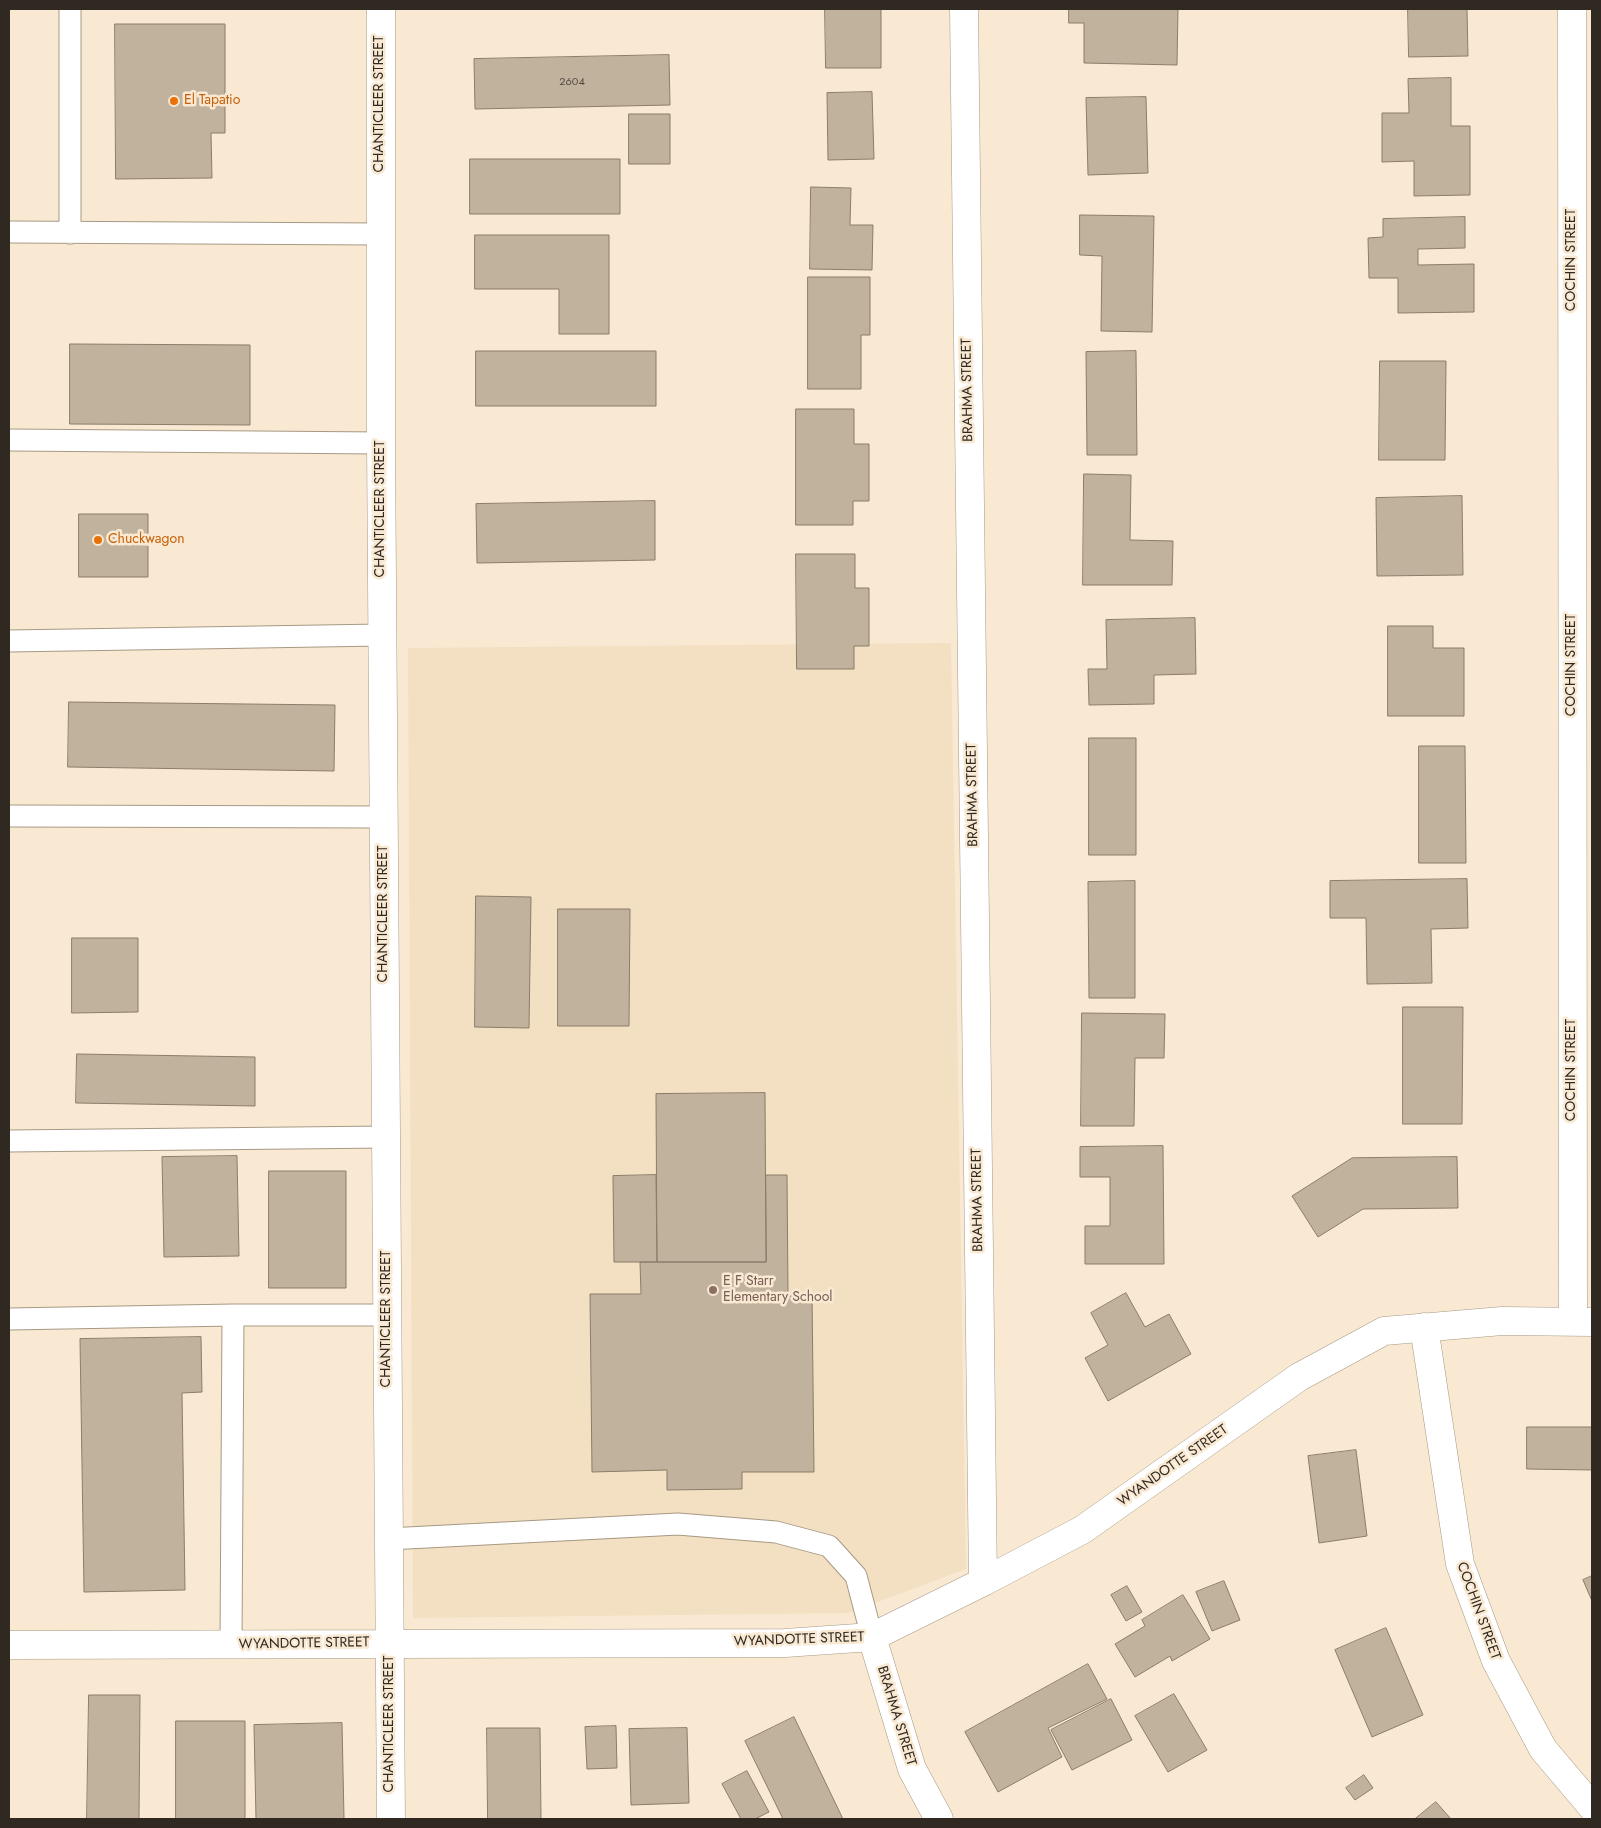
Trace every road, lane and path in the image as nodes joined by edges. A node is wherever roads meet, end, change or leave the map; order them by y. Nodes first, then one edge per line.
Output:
1 (70, 9) edge
2 (381, 9) edge
3 (964, 9) edge
4 (1572, 9) edge
5 (9, 232) edge
6 (70, 233) junction
7 (380, 234) junction
8 (9, 440) edge
9 (381, 443) junction
10 (382, 635) junction
11 (9, 640) edge
12 (9, 816) edge
13 (383, 817) junction
14 (386, 1137) junction
15 (9, 1141) edge
16 (233, 1315) junction
17 (387, 1315) junction
18 (9, 1319) edge
19 (1582, 1322) edge
20 (1424, 1327) junction
21 (388, 1539) junction
22 (983, 1582) junction
23 (872, 1636) junction
24 (389, 1643) junction
25 (9, 1645) edge
26 (230, 1645) junction
27 (1592, 1807) edge
28 (391, 1819) edge
29 (939, 1819) edge

1 - 6 lane
2 - 7 street, CHANTICLEER STREET
3 - 22 street, BRAHMA STREET
4 - 19 street, COCHIN STREET
5 - 6 lane
6 - 7 lane
7 - 9 street, CHANTICLEER STREET
8 - 9 lane
9 - 10 street, CHANTICLEER STREET
10 - 11 lane
10 - 13 street, CHANTICLEER STREET
12 - 13 lane
13 - 14 street, CHANTICLEER STREET
14 - 15 lane
14 - 17 street, CHANTICLEER STREET
16 - 17 lane
16 - 18 lane
16 - 26 lane
17 - 21 street, CHANTICLEER STREET
19 - 20 street, WYANDOTTE STREET
20 - 22 street, WYANDOTTE STREET
20 - 27 street, COCHIN STREET
21 - 23 lane
21 - 24 street, CHANTICLEER STREET
22 - 23 street, WYANDOTTE STREET
23 - 24 street, WYANDOTTE STREET
23 - 29 street, BRAHMA STREET
24 - 26 street, WYANDOTTE STREET
24 - 28 street, CHANTICLEER STREET
25 - 26 street, WYANDOTTE STREET

